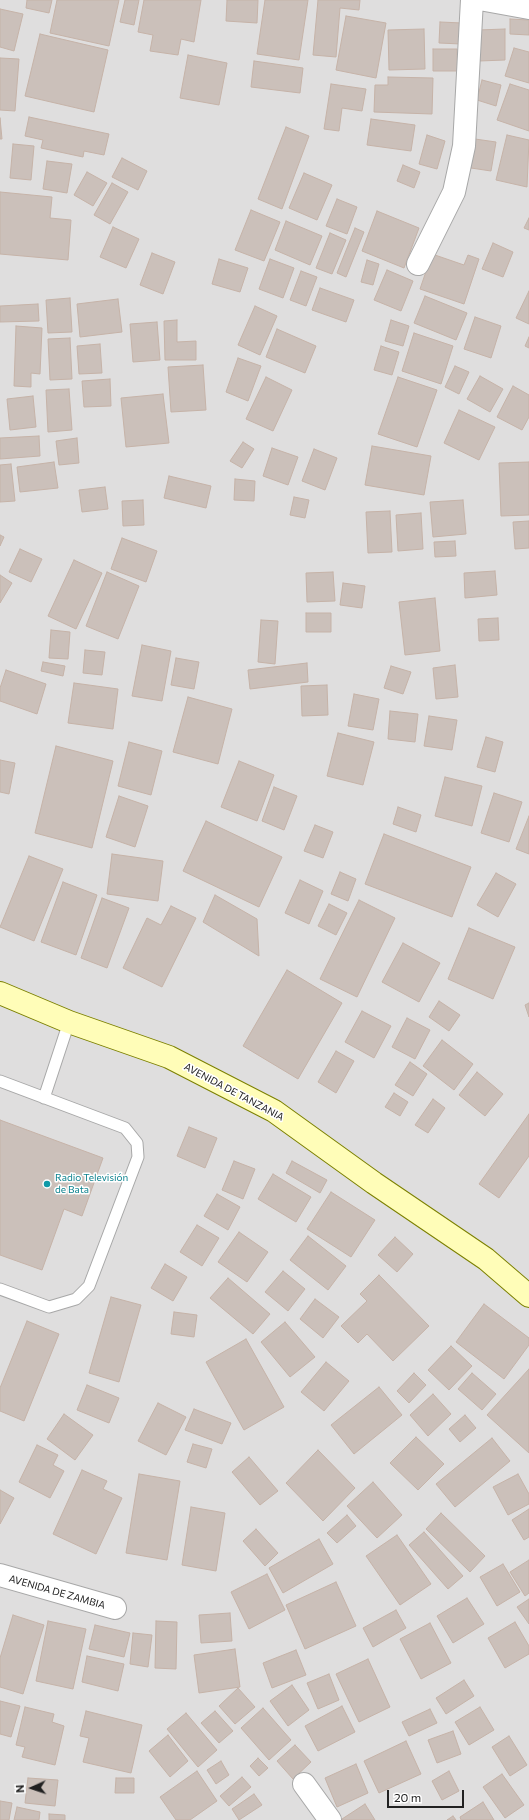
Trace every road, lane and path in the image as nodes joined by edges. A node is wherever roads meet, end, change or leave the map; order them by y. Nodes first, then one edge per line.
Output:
1 (472, 0) edge
2 (485, 0) edge
3 (529, 8) edge
4 (418, 264) dead end
5 (0, 993) edge
6 (69, 1022) junction
7 (0, 1081) edge
8 (44, 1098) junction
9 (486, 1259) junction
10 (529, 1275) edge
11 (0, 1288) edge
12 (529, 1296) edge
13 (0, 1575) edge
14 (115, 1608) dead end
15 (304, 1784) dead end
16 (330, 1820) edge

1 - 4 street
2 - 3 street
5 - 6 main road, AVENIDA DE TANZANIA
6 - 8 lane
6 - 9 main road, AVENIDA DE TANZANIA
7 - 8 lane
8 - 11 lane
9 - 10 main road
9 - 12 main road
13 - 14 street, AVENIDA DE ZAMBIA
15 - 16 street

